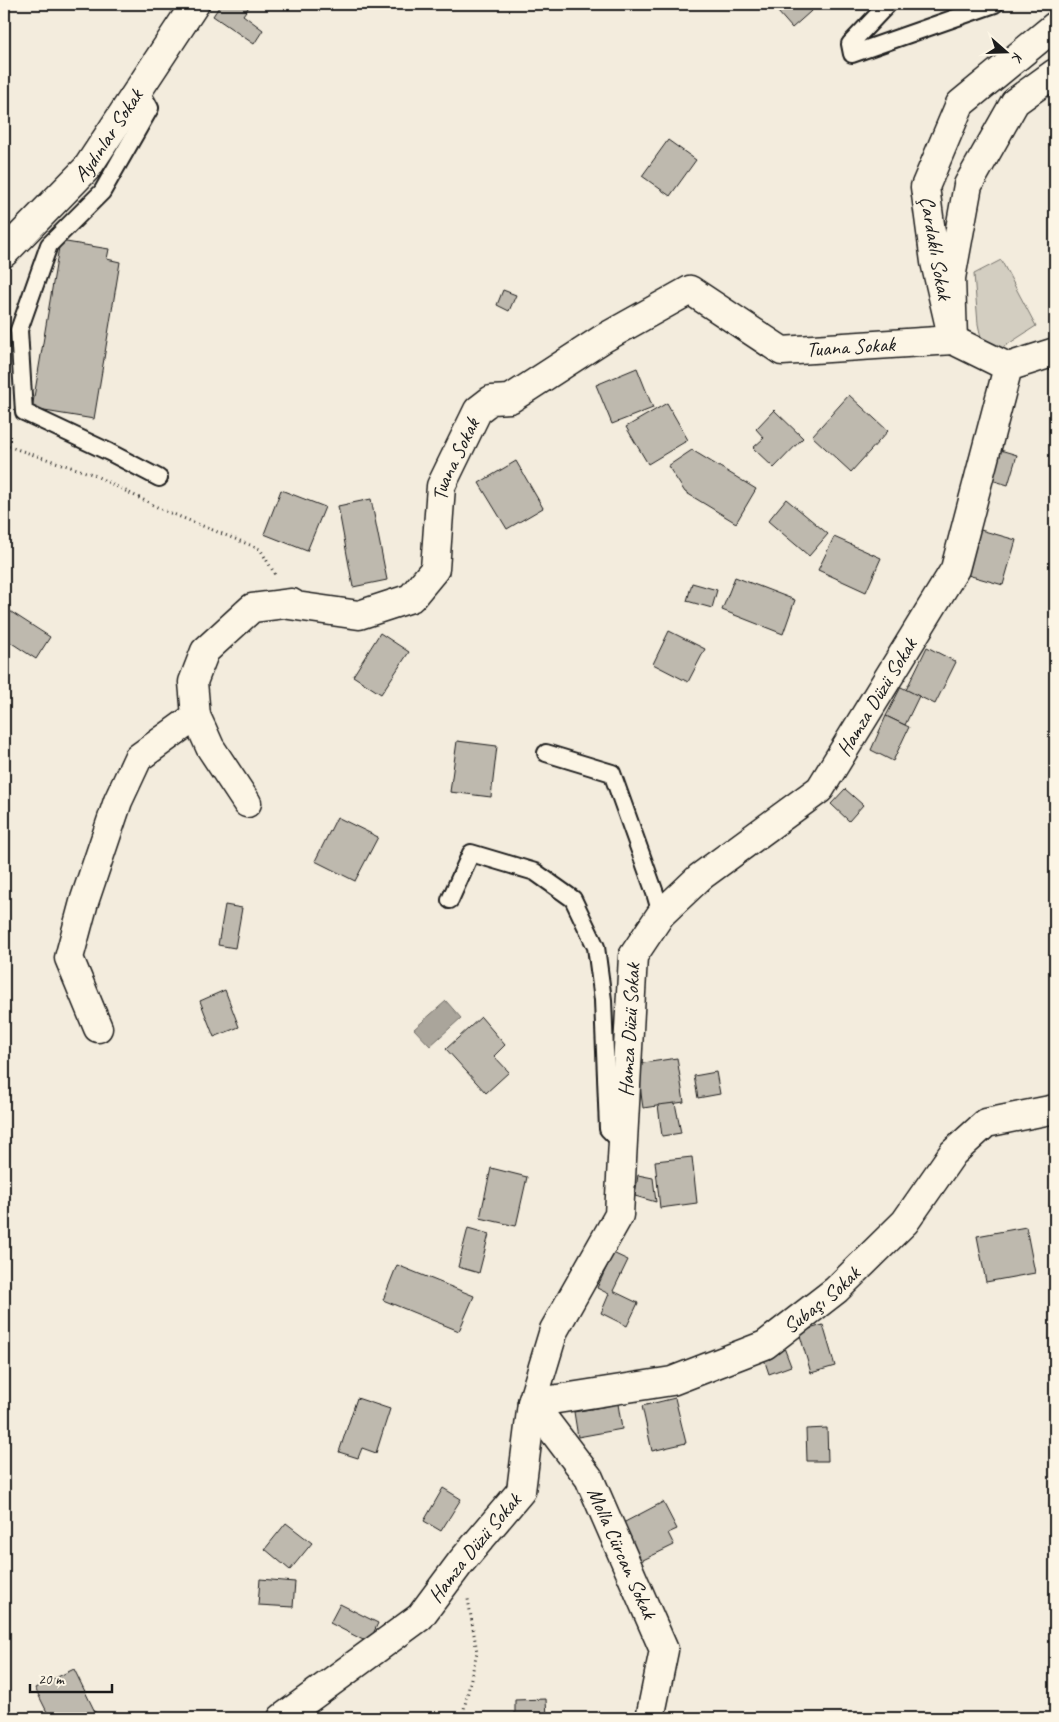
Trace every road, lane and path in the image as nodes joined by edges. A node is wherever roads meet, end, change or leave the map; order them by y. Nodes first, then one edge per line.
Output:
1 (195, 4) edge
2 (888, 4) edge
3 (995, 4) edge
4 (1055, 26) edge
5 (1055, 73) edge
6 (139, 88) junction
7 (4, 253) edge
8 (953, 340) junction
9 (1055, 352) edge
10 (1008, 367) junction
11 (4, 445) edge
12 (159, 478) dead end
13 (292, 603) junction
14 (196, 716) junction
15 (546, 753) dead end
16 (247, 803) dead end
17 (450, 900) dead end
18 (661, 914) junction
19 (98, 1028) dead end
20 (1055, 1109) edge
21 (622, 1143) junction
22 (532, 1403) junction
23 (461, 1562) junction
24 (282, 1718) edge
25 (462, 1718) edge
26 (650, 1718) edge

1 - 6 street, Aydınlar Sokak
2 - 3 lane
4 - 8 street, Çardaklı Sokak
5 - 8 street
6 - 7 street, Aydınlar Sokak
6 - 12 lane
8 - 10 street
8 - 13 street, Tuana Sokak
9 - 10 street
10 - 18 street, Hamza Düzü Sokak
11 - 13 path
13 - 14 street, Tuana Sokak
14 - 16 street, Tuana Sokak
14 - 19 street
15 - 18 lane
17 - 21 lane
18 - 21 street, Hamza Düzü Sokak
20 - 22 street, Subaşı Sokak
21 - 22 street, Hamza Düzü Sokak
22 - 23 street, Hamza Düzü Sokak
22 - 26 street, Molla Cürcan Sokak
23 - 24 street, Hamza Düzü Sokak
23 - 25 path

